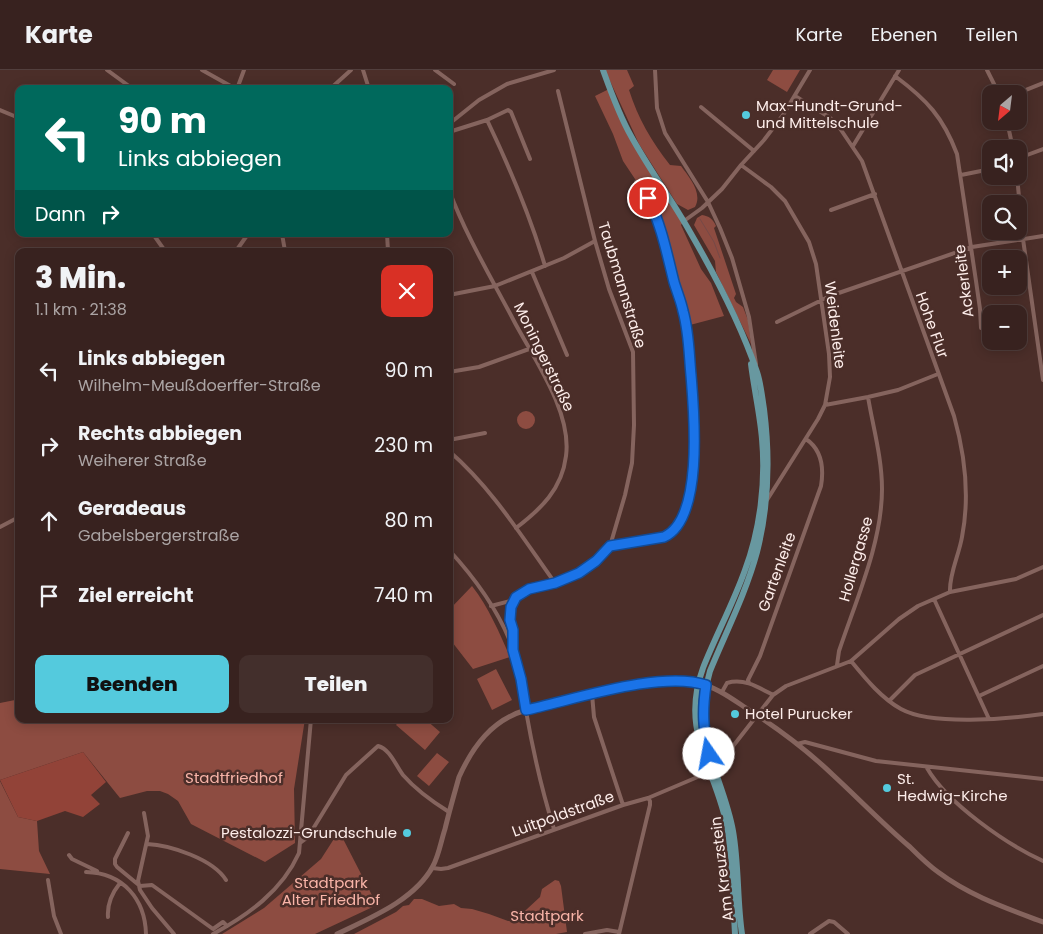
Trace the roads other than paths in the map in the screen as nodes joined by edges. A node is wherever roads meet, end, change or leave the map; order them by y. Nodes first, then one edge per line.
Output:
1 (107, 70) edge
2 (202, 70) edge
3 (244, 70) edge
4 (351, 70) edge
5 (362, 70) edge
6 (434, 70) edge
7 (554, 70) edge
8 (603, 70) edge
9 (655, 70) edge
10 (810, 70) edge
11 (899, 70) edge
12 (988, 70) edge
13 (895, 76) junction
14 (1043, 83) edge
15 (454, 84) dead end
16 (128, 85) edge
17 (229, 85) edge
18 (238, 85) edge
19 (334, 85) edge
20 (368, 85) edge
21 (995, 85) edge
22 (1028, 89) edge
23 (558, 91) dead end
24 (795, 96) junction
25 (701, 108) dead end
26 (0, 110) edge
27 (15, 116) edge
28 (487, 120) junction
29 (453, 121) edge
30 (453, 131) edge
31 (853, 146) junction
32 (1043, 149) edge
33 (754, 151) junction
34 (1027, 155) edge
35 (530, 159) dead end
36 (741, 165) junction
37 (982, 171) edge
38 (961, 175) junction
39 (636, 182) dead end
40 (875, 194) junction
41 (453, 199) edge
42 (708, 202) junction
43 (831, 210) dead end
44 (684, 221) junction
45 (1043, 236) edge
46 (155, 237) edge
47 (246, 237) edge
48 (1027, 238) edge
49 (1016, 240) edge
50 (1022, 240) edge
51 (595, 241) junction
52 (972, 247) junction
53 (163, 248) edge
54 (238, 248) edge
55 (545, 266) junction
56 (901, 271) junction
57 (532, 272) junction
58 (495, 286) junction
59 (453, 294) edge
60 (820, 300) junction
61 (776, 322) dead end
62 (981, 328) dead end
63 (529, 349) junction
64 (567, 355) dead end
65 (750, 355) junction
66 (453, 371) edge
67 (757, 373) junction
68 (938, 374) junction
69 (1043, 380) edge
70 (868, 397) junction
71 (825, 405) junction
72 (485, 433) dead end
73 (453, 439) edge
74 (806, 439) junction
75 (453, 455) edge
76 (767, 500) junction
77 (15, 518) edge
78 (0, 527) edge
79 (516, 528) junction
80 (610, 546) junction
81 (453, 555) edge
82 (1043, 567) edge
83 (555, 583) junction
84 (950, 592) junction
85 (934, 599) junction
86 (514, 600) junction
87 (491, 606) junction
88 (1043, 615) edge
89 (513, 650) junction
90 (960, 653) junction
91 (851, 661) junction
92 (838, 665) junction
93 (1043, 666) edge
94 (697, 683) junction
95 (749, 683) junction
96 (706, 685) junction
97 (722, 692) junction
98 (592, 694) junction
99 (773, 695) junction
100 (979, 696) junction
101 (889, 700) junction
102 (526, 710) junction
103 (1043, 714) edge
104 (758, 715) junction
105 (989, 719) junction
106 (311, 723) edge
107 (796, 744) junction
108 (721, 756) dead end
109 (927, 768) junction
110 (700, 776) dead end
111 (1043, 780) edge
112 (648, 798) junction
113 (623, 805) junction
114 (449, 812) junction
115 (144, 813) dead end
116 (554, 830) junction
117 (128, 833) dead end
118 (300, 843) junction
119 (147, 844) junction
120 (69, 855) dead end
121 (1043, 861) edge
122 (432, 868) junction
123 (86, 872) dead end
124 (99, 872) junction
125 (48, 880) dead end
126 (226, 880) dead end
127 (120, 883) junction
128 (140, 886) junction
129 (108, 917) dead end
130 (1043, 922) edge
131 (227, 926) junction
132 (619, 933) edge
133 (61, 934) edge
134 (146, 934) edge
135 (174, 934) edge
136 (213, 934) edge
137 (337, 934) edge
138 (585, 934) edge
139 (735, 934) edge
140 (742, 934) edge
141 (810, 934) edge
142 (848, 934) edge

1 - 16 street
2 - 17 street
3 - 18 street
4 - 19 street
5 - 20 street
6 - 15 street
7 - 29 street
8 - 44 main road
9 - 42 street
10 - 24 street
11 - 13 street
12 - 21 street
13 - 31 street
13 - 38 street, Ackerleite
14 - 22 street
23 - 51 street, Taubmannstraße
24 - 31 street, Hohe Flur
24 - 33 street
25 - 33 street
26 - 27 street
28 - 30 street
28 - 35 street
28 - 55 street
31 - 40 street, Hohe Flur
32 - 34 street
33 - 36 street
36 - 42 street
36 - 60 street, Weidenleite
37 - 38 street
38 - 52 street, Ackerleite
39 - 80 street
40 - 43 street
40 - 56 street, Hohe Flur
41 - 58 street, Moningerstraße
42 - 44 street
42 - 67 street
44 - 65 main road
45 - 48 street
46 - 53 street
47 - 54 street
49 - 52 street
50 - 69 street
51 - 55 street
51 - 80 street, Taubmannstraße
52 - 56 street
52 - 62 street, Ackerleite
55 - 57 street
56 - 60 street
56 - 68 street, Hohe Flur
57 - 58 street
57 - 64 street
58 - 59 street
58 - 63 street, Moningerstraße
60 - 61 street
60 - 71 street, Weidenleite
63 - 66 street
63 - 79 street, Moningerstraße
65 - 67 main road, Am Kreuzstein
65 - 94 main road, Am Kreuzstein
67 - 76 main road, Am Kreuzstein
68 - 70 street
68 - 84 street, Hohe Flur
70 - 71 street
70 - 92 street, Hollergasse
71 - 74 street, Weidenleite
72 - 73 street
74 - 76 street, Weidenleite
74 - 95 street, Gartenleite
75 - 79 street
76 - 96 main road, Am Kreuzstein
77 - 78 street
79 - 83 street
80 - 83 street
81 - 87 street
82 - 84 street
83 - 86 street
84 - 85 street
85 - 90 street
85 - 91 street
86 - 87 street
86 - 89 street
87 - 89 street
88 - 90 street
89 - 102 street
90 - 100 street
90 - 101 street
91 - 92 street
91 - 101 street
92 - 99 street
93 - 100 street
94 - 96 street
94 - 98 street
94 - 139 main road, Am Kreuzstein
95 - 97 street
95 - 99 street
96 - 97 street
96 - 140 main road, Am Kreuzstein
97 - 104 street
98 - 102 street
98 - 113 street
99 - 104 street
100 - 105 street
101 - 105 street
102 - 114 street
102 - 116 street
103 - 105 street
104 - 107 street
104 - 108 street
106 - 118 street
107 - 109 street
107 - 130 street
109 - 111 street
109 - 121 street
110 - 112 street, Luitpoldstraße
112 - 113 street, Luitpoldstraße
112 - 132 street
113 - 116 street, Luitpoldstraße
114 - 118 street
114 - 122 street
115 - 119 street
116 - 122 street, Luitpoldstraße
117 - 128 street
118 - 131 street
119 - 126 street
119 - 128 street
120 - 124 street
122 - 137 street
123 - 124 street
124 - 127 street
125 - 133 street
127 - 129 street
127 - 134 street
128 - 131 street
128 - 135 street
131 - 136 street
132 - 138 street
141 - 142 street

